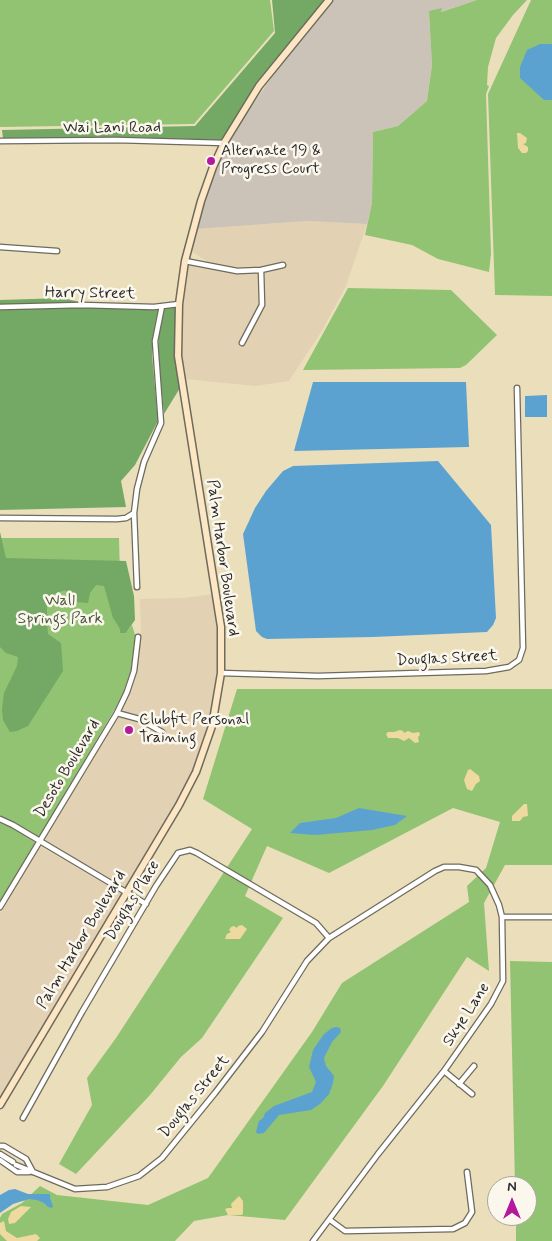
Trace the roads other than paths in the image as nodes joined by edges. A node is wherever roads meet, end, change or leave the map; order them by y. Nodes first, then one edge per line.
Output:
1 (329, 0) edge
2 (0, 141) edge
3 (224, 143) junction
4 (0, 248) edge
5 (57, 251) dead end
6 (186, 261) junction
7 (282, 265) dead end
8 (261, 270) junction
9 (179, 304) junction
10 (162, 306) junction
11 (0, 307) edge
12 (242, 344) dead end
13 (517, 388) dead end
14 (134, 513) junction
15 (0, 518) edge
16 (137, 587) dead end
17 (138, 637) dead end
18 (221, 673) junction
19 (117, 713) junction
20 (162, 732) dead end
21 (0, 819) edge
22 (40, 842) junction
23 (126, 893) junction
24 (146, 904) junction
25 (0, 907) edge
26 (502, 917) junction
27 (552, 917) edge
28 (329, 938) junction
29 (474, 1066) dead end
30 (444, 1072) junction
31 (459, 1084) junction
32 (472, 1094) dead end
33 (0, 1105) edge
34 (24, 1118) dead end
35 (0, 1146) edge
36 (0, 1154) edge
37 (0, 1160) edge
38 (33, 1172) junction
39 (467, 1172) dead end
40 (330, 1220) junction
41 (313, 1241) edge

1 - 3 main road, Palm Harbor Boulevard
2 - 3 street, Wai Lani Road
3 - 6 main road, Palm Harbor Boulevard
4 - 5 street
6 - 8 street
6 - 9 main road, Palm Harbor Boulevard
7 - 8 street
8 - 12 street
9 - 10 street, Harry Street
9 - 18 main road, Palm Harbor Boulevard
10 - 11 street, Harry Street
10 - 14 street
13 - 18 street, Douglas Street
14 - 15 street
14 - 16 street
17 - 19 street, Desoto Boulevard
18 - 23 main road, Palm Harbor Boulevard
19 - 20 street
19 - 22 street, Desoto Boulevard
21 - 22 street
22 - 23 street
22 - 25 street, Desoto Boulevard
23 - 24 street
23 - 33 main road, Palm Harbor Boulevard
24 - 28 street, Douglas Place
24 - 34 street, Douglas Place
26 - 27 street
26 - 28 street, Skye Lane
26 - 30 street, Skye Lane
28 - 38 street, Douglas Street
29 - 31 street
30 - 31 street
30 - 40 street, Skye Lane
31 - 32 street
35 - 38 street, Douglas Street
36 - 38 street, Douglas Street
37 - 38 street
39 - 40 street
40 - 41 street, Skye Lane

